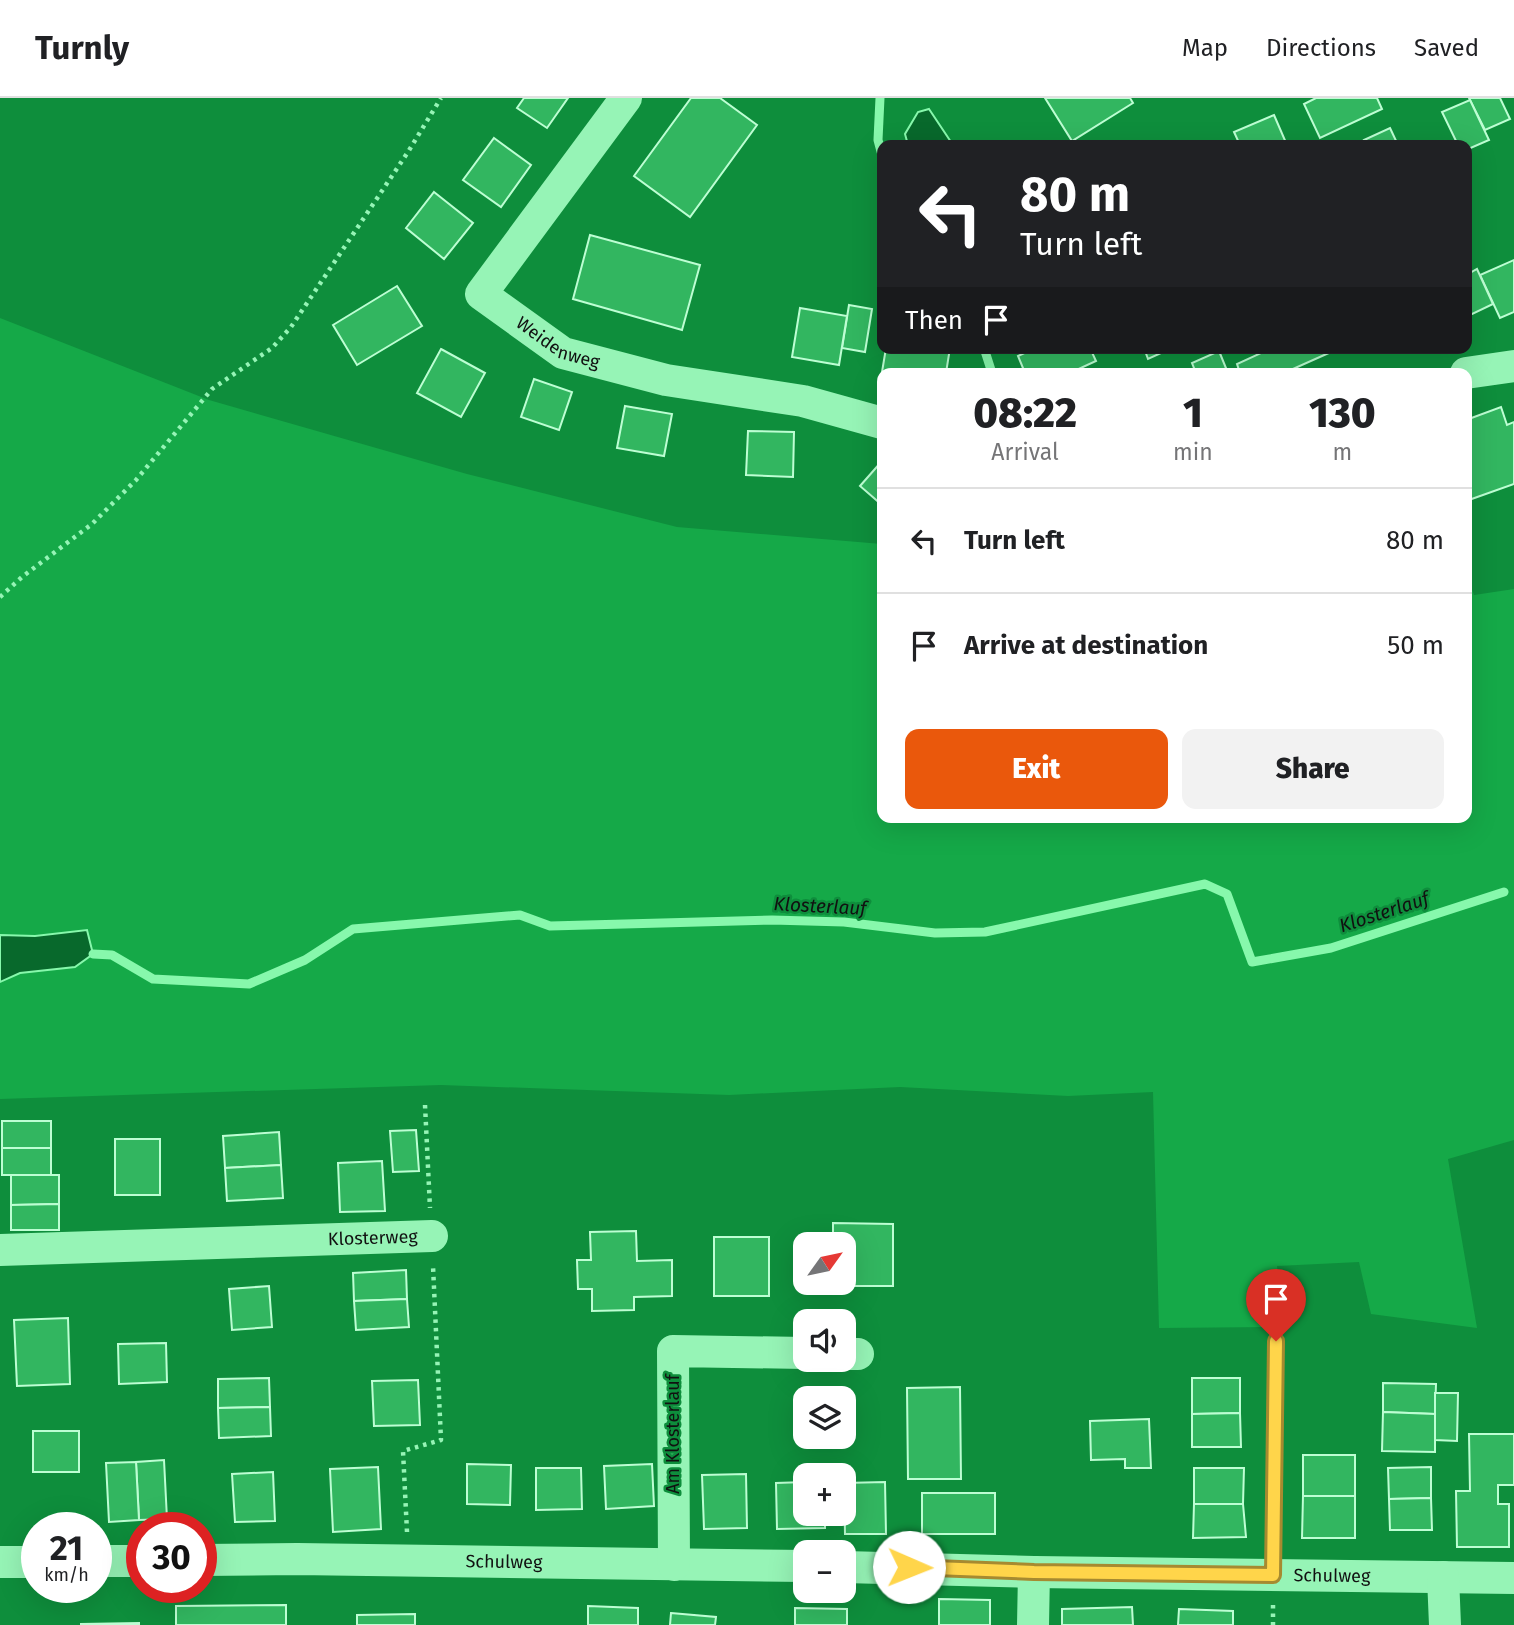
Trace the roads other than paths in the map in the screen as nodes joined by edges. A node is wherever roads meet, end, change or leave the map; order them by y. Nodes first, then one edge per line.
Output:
1 (626, 98) edge
2 (1514, 366) edge
3 (1472, 372) edge
4 (877, 422) edge
5 (432, 1236) road end
6 (0, 1250) edge
7 (1276, 1341) dead end
8 (793, 1353) edge
9 (217, 1560) edge
10 (0, 1562) edge
11 (21, 1562) edge
12 (674, 1565) junction
13 (793, 1566) edge
14 (856, 1566) edge
15 (1034, 1572) junction
16 (1273, 1575) junction
17 (1443, 1577) junction
18 (1514, 1578) edge
19 (1033, 1625) edge
20 (1445, 1625) edge

1 - 4 street, Weidenweg
2 - 3 street
5 - 6 street, Klosterweg
7 - 16 lane
8 - 12 street, Am Klosterlauf
9 - 12 street, Schulweg
10 - 11 street
12 - 13 street, Schulweg
14 - 15 street, Schulweg
15 - 16 street, Schulweg
15 - 19 street
16 - 17 street, Schulweg
17 - 18 street, Schulweg
17 - 20 street

